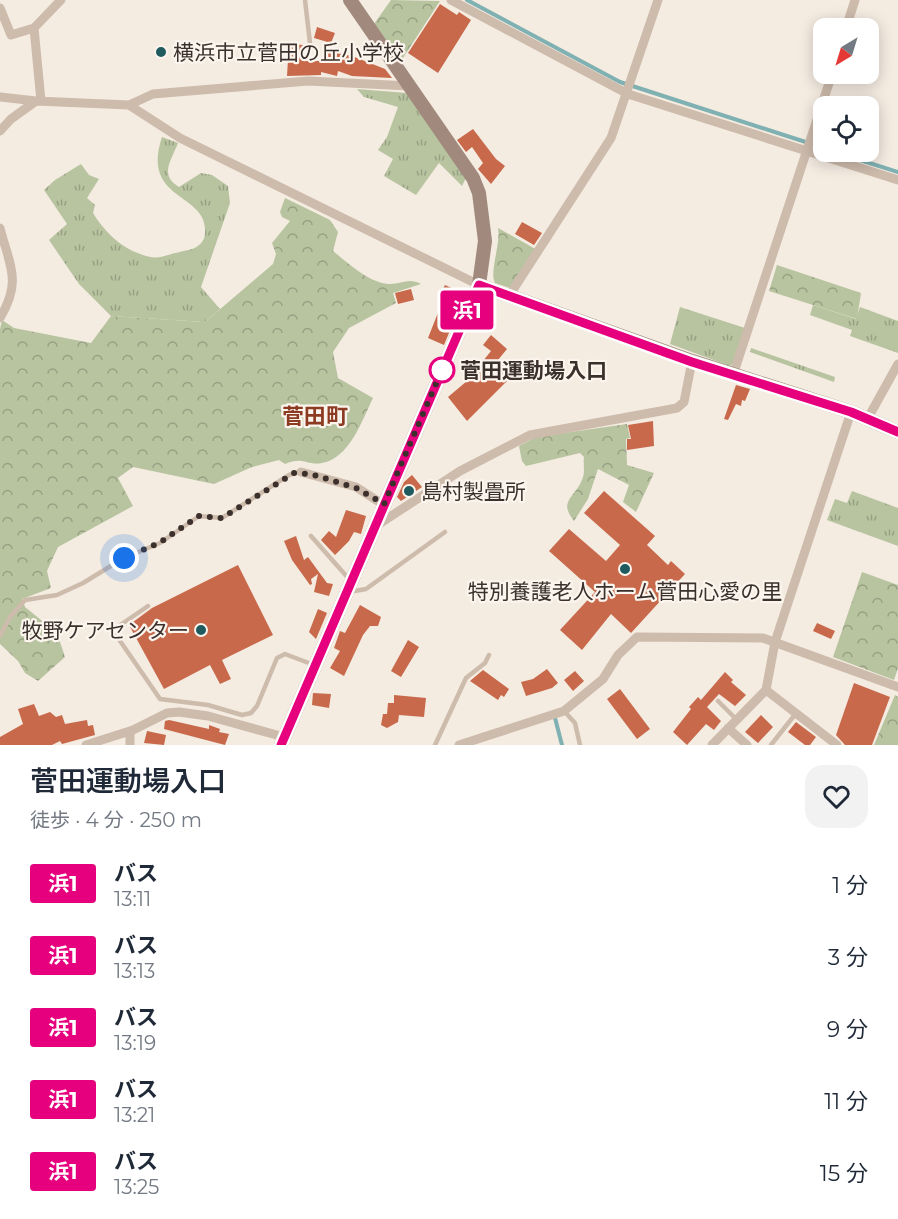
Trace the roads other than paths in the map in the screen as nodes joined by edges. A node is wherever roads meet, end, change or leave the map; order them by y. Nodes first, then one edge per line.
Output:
1 (61, 0) edge
2 (305, 0) edge
3 (350, 0) edge
4 (451, 0) edge
5 (658, 0) edge
6 (855, 0) edge
7 (0, 8) edge
8 (849, 18) edge
9 (34, 28) junction
10 (310, 43) dead end
11 (829, 84) edge
12 (410, 86) junction
13 (628, 94) junction
14 (0, 97) edge
15 (39, 101) junction
16 (129, 105) junction
17 (0, 131) edge
18 (807, 150) junction
19 (898, 180) edge
20 (0, 228) edge
21 (479, 285) junction
22 (509, 296) junction
23 (0, 318) edge
24 (692, 362) junction
25 (898, 364) edge
26 (733, 375) junction
27 (851, 412) junction
28 (868, 418) junction
29 (898, 432) edge
30 (301, 472) joint
31 (384, 504) junction
32 (374, 527) junction
33 (445, 532) dead end
34 (311, 536) dead end
35 (349, 587) junction
36 (148, 606) dead end
37 (0, 636) edge
38 (776, 642) junction
39 (489, 655) dead end
40 (315, 666) junction
41 (897, 684) edge
42 (765, 690) junction
43 (718, 701) dead end
44 (564, 711) junction
45 (796, 712) junction
46 (736, 719) junction
47 (728, 728) junction
48 (130, 731) junction
49 (283, 741) edge
50 (481, 742) edge
51 (86, 745) edge
52 (130, 745) edge
53 (435, 745) edge
54 (459, 745) edge
55 (580, 745) edge
56 (712, 745) edge
57 (747, 745) edge
58 (771, 745) edge
59 (837, 745) edge

1 - 9 street
2 - 10 lane
3 - 12 street
4 - 13 street
5 - 13 street
6 - 8 street
7 - 9 street
9 - 15 street
11 - 18 street
12 - 16 street
12 - 21 street
13 - 18 street
13 - 22 street
14 - 15 street
15 - 16 street
15 - 17 street
16 - 21 street
18 - 19 street
18 - 26 street
20 - 23 street
21 - 22 street
21 - 31 street
22 - 24 street
24 - 26 street
24 - 32 street
25 - 28 street
26 - 27 street
27 - 28 street
27 - 38 street
28 - 29 street
30 - 31 street
30 - 37 lane
31 - 32 street
32 - 35 street
33 - 35 lane
34 - 35 lane
35 - 40 street
36 - 40 lane
38 - 41 street
38 - 42 street
38 - 44 street
39 - 53 lane
40 - 49 street
42 - 45 street
42 - 46 street
43 - 46 lane
44 - 50 street
44 - 55 lane
45 - 58 lane
45 - 59 street
46 - 47 street
47 - 56 street
47 - 57 street
48 - 49 street
48 - 51 street
48 - 52 street
50 - 54 street

